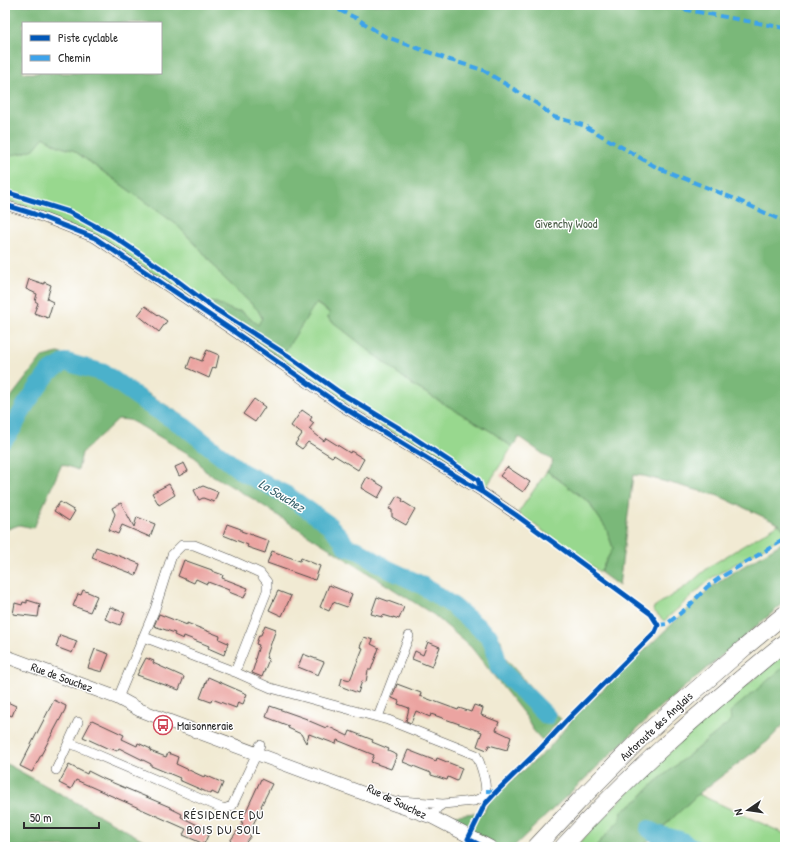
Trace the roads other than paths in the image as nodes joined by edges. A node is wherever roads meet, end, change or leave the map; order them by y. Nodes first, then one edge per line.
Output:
1 (5, 205) edge
2 (516, 515) dead end
3 (785, 614) edge
4 (409, 636) dead end
5 (144, 637) junction
6 (785, 642) edge
7 (5, 656) edge
8 (235, 672) junction
9 (118, 698) junction
10 (378, 717) junction
11 (78, 722) dead end
12 (70, 742) junction
13 (259, 749) junction
14 (56, 770) dead end
15 (400, 800) junction
16 (442, 804) junction
17 (432, 817) junction
18 (565, 845) edge
19 (490, 847) edge
20 (536, 847) edge

1 - 2 street
3 - 20 highway, Autoroute des Anglais
4 - 10 street
5 - 8 street
5 - 8 street
5 - 9 street
6 - 18 highway, Autoroute des Anglais
7 - 9 main road, Rue de Souchez
8 - 10 street
9 - 13 main road, Rue de Souchez
10 - 16 street
11 - 12 street
12 - 13 street
12 - 14 street
13 - 15 main road, Rue de Souchez
13 - 17 main road, Rue de Souchez
15 - 16 street
15 - 17 main road, Rue de Souchez
16 - 17 street
17 - 19 main road

